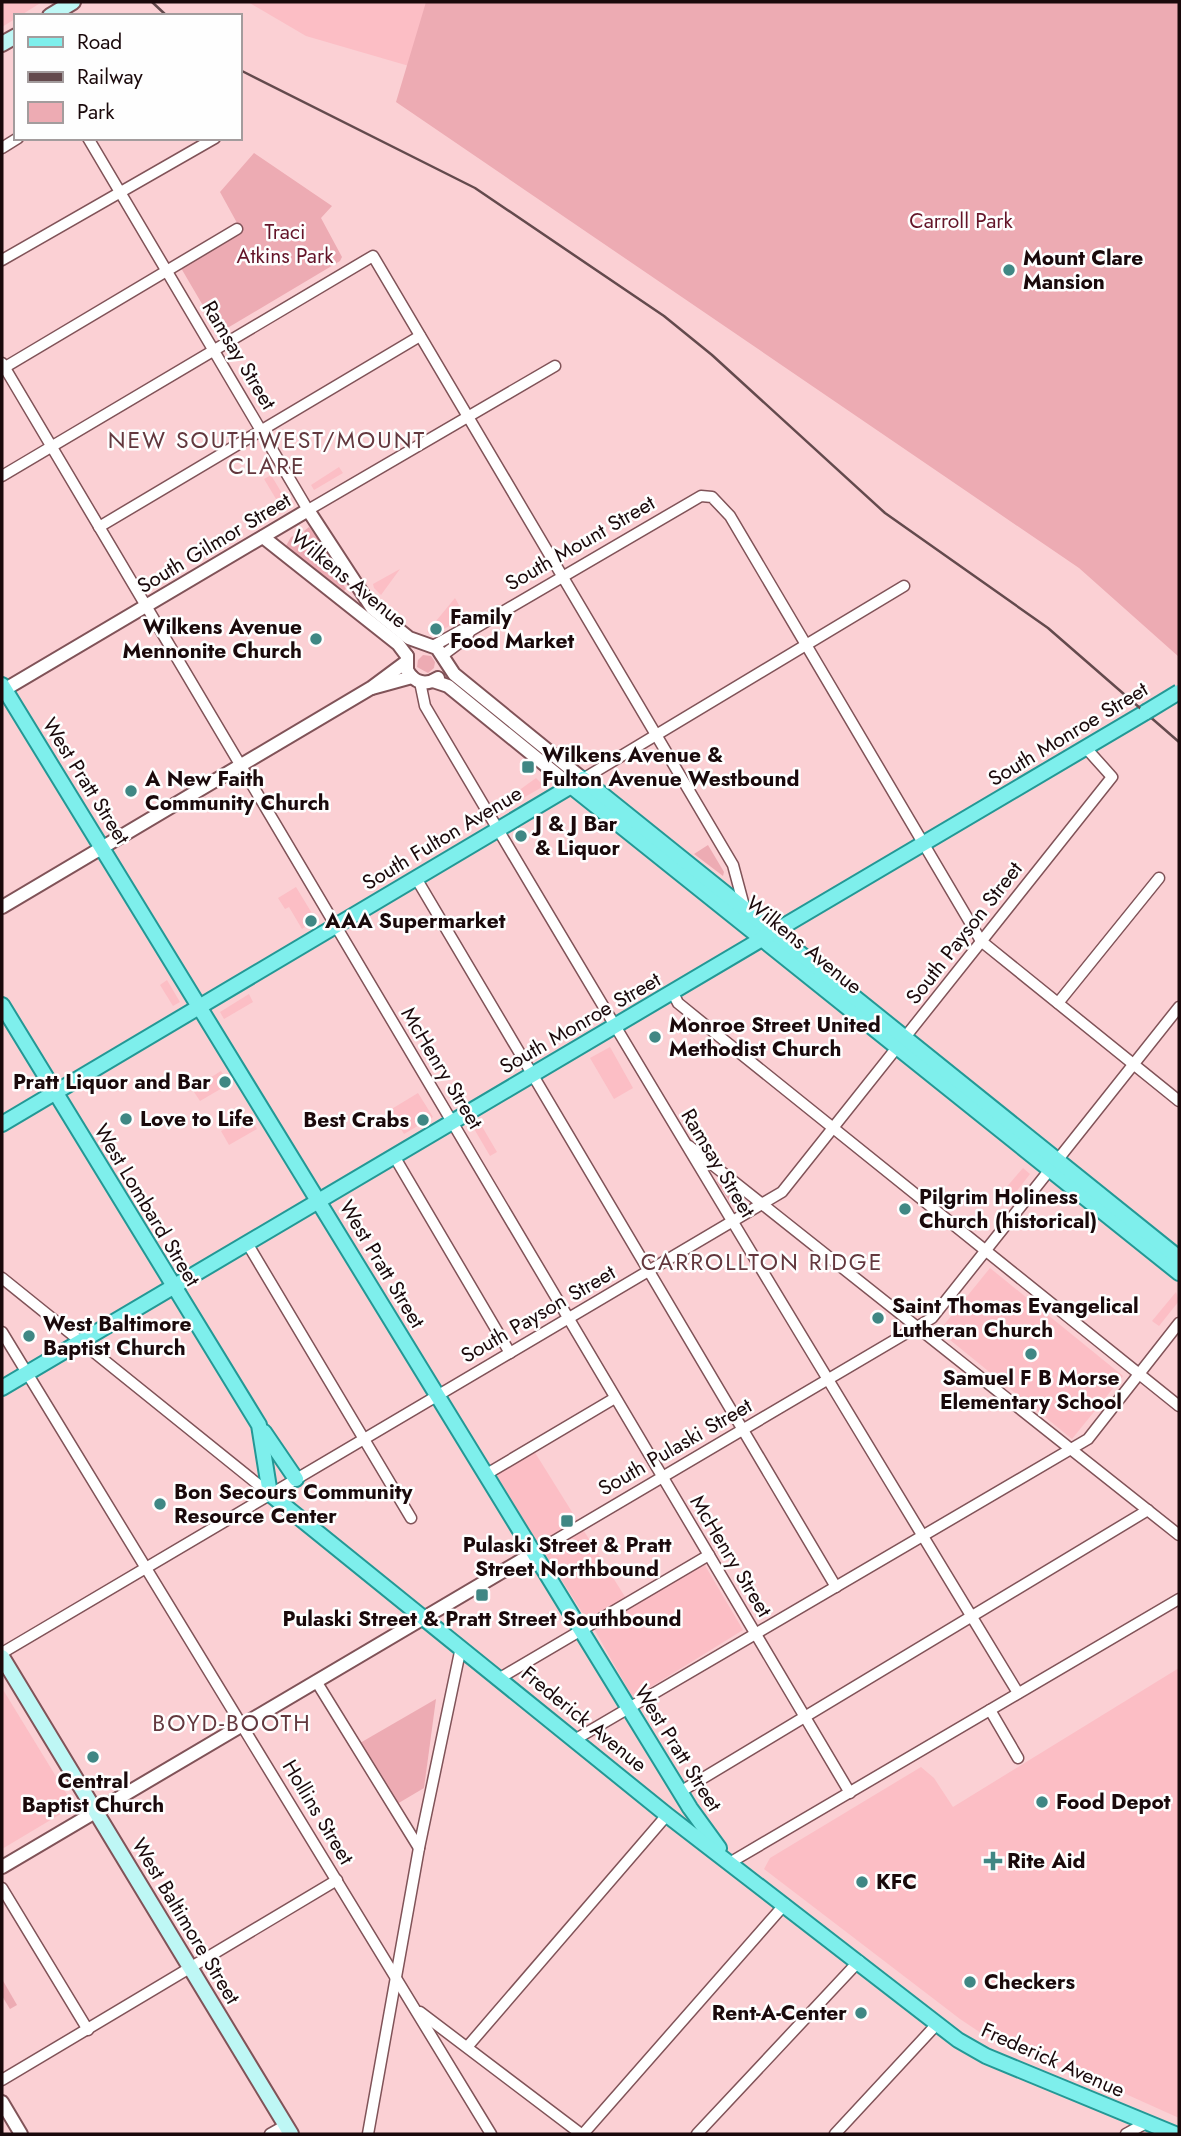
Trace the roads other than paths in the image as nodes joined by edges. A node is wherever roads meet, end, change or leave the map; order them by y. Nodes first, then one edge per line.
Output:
1 (73, 2) edge
2 (53, 14) edge
3 (89, 140) edge
4 (211, 140) edge
5 (119, 190) junction
6 (237, 229) dead end
7 (2, 260) edge
8 (167, 271) junction
9 (420, 336) junction
10 (214, 351) junction
11 (3, 366) edge
12 (555, 366) dead end
13 (468, 418) junction
14 (261, 431) junction
15 (51, 447) junction
16 (2, 477) edge
17 (308, 510) junction
18 (99, 527) junction
19 (263, 537) junction
20 (562, 576) junction
21 (904, 586) dead end
22 (358, 590) joint
23 (145, 607) junction
24 (807, 646) junction
25 (436, 651) junction
26 (407, 659) junction
27 (416, 680) junction
28 (433, 681) junction
29 (3, 688) edge
30 (372, 688) junction
31 (1179, 692) edge
32 (656, 735) junction
33 (1090, 746) junction
34 (240, 766) junction
35 (577, 782) junction
36 (498, 829) junction
37 (924, 844) junction
38 (102, 848) junction
39 (416, 878) junction
40 (1159, 878) dead end
41 (2, 907) edge
42 (744, 907) junction
43 (335, 926) junction
44 (770, 936) junction
45 (981, 942) junction
46 (673, 992) junction
47 (1058, 1003) junction
48 (2, 1005) edge
49 (199, 1006) junction
50 (1179, 1007) edge
51 (615, 1026) junction
52 (902, 1043) junction
53 (1133, 1064) junction
54 (533, 1075) junction
55 (54, 1092) junction
56 (1179, 1101) edge
57 (452, 1123) junction
58 (2, 1125) edge
59 (833, 1128) junction
60 (683, 1141) junction
61 (394, 1156) junction
62 (1055, 1165) junction
63 (318, 1201) junction
64 (764, 1203) junction
65 (731, 1222) junction
66 (247, 1243) junction
67 (986, 1250) junction
68 (1179, 1258) edge
69 (648, 1271) junction
70 (1179, 1273) edge
71 (2, 1278) edge
72 (172, 1286) junction
73 (568, 1318) junction
74 (1179, 1323) edge
75 (918, 1326) junction
76 (2, 1332) edge
77 (80, 1341) junction
78 (510, 1353) junction
79 (27, 1373) junction
80 (1139, 1374) junction
81 (827, 1380) junction
82 (2, 1388) edge
83 (438, 1395) junction
84 (615, 1398) junction
85 (1179, 1406) edge
86 (259, 1426) junction
87 (744, 1429) junction
88 (364, 1439) junction
89 (1072, 1449) junction
90 (485, 1475) junction
91 (662, 1477) junction
92 (296, 1479) junction
93 (270, 1494) junction
94 (1148, 1510) junction
95 (411, 1518) dead end
96 (1179, 1535) edge
97 (922, 1536) junction
98 (532, 1554) junction
99 (709, 1555) junction
100 (146, 1568) junction
101 (836, 1587) junction
102 (1179, 1599) edge
103 (971, 1615) junction
104 (424, 1617) junction
105 (580, 1630) junction
106 (755, 1634) junction
107 (461, 1647) junction
108 (2, 1655) edge
109 (500, 1678) junction
110 (316, 1681) junction
111 (1018, 1693) junction
112 (629, 1708) junction
113 (990, 1710) junction
114 (806, 1718) junction
115 (242, 1725) junction
116 (576, 1739) junction
117 (1018, 1758) dead end
118 (680, 1792) junction
119 (850, 1793) junction
120 (95, 1811) junction
121 (667, 1815) junction
122 (419, 1848) junction
123 (731, 1862) junction
124 (2, 1867) edge
125 (337, 1880) junction
126 (2, 1888) edge
127 (785, 1904) junction
128 (859, 1961) junction
129 (191, 1969) junction
130 (397, 1978) junction
131 (416, 2010) junction
132 (937, 2024) junction
133 (88, 2030) junction
134 (468, 2046) junction
135 (2, 2080) edge
136 (2, 2102) edge
137 (1146, 2123) junction
138 (288, 2130) edge
139 (21, 2134) edge
140 (270, 2134) edge
141 (368, 2134) edge
142 (491, 2134) edge
143 (582, 2134) edge
144 (697, 2134) edge
145 (835, 2134) edge
146 (1126, 2134) edge
147 (1175, 2134) edge

1 - 2 main road
3 - 5 street, Ramsay Street
4 - 5 street
5 - 7 street
5 - 8 street, Ramsay Street
6 - 8 street
8 - 10 street, Ramsay Street
8 - 11 street
9 - 10 street
9 - 13 street
9 - 14 street
10 - 14 street, Ramsay Street
10 - 15 street
11 - 15 street, McHenry Street
12 - 13 street, South Gilmor Street
13 - 17 street, South Gilmor Street
13 - 20 street
14 - 17 street, Ramsay Street
14 - 18 street
15 - 16 street
15 - 18 street, McHenry Street
17 - 19 street, South Gilmor Street
17 - 22 street, Ramsay Street
18 - 23 street, McHenry Street
19 - 23 street, South Gilmor Street
19 - 26 street, Wilkens Avenue
20 - 24 street, South Mount Street
20 - 25 street, South Mount Street
20 - 32 street
21 - 24 street, South Fulton Avenue
22 - 25 street, Wilkens Avenue
23 - 29 street, South Gilmor Street
23 - 34 street, McHenry Street
24 - 32 street, South Fulton Avenue
24 - 37 street
25 - 26 street
25 - 28 street
25 - 35 street, Wilkens Avenue
26 - 27 street
26 - 30 street
27 - 28 street
27 - 30 street
27 - 36 street, Ramsay Street
28 - 35 street, Wilkens Avenue
29 - 38 main road, West Pratt Street
30 - 34 street
31 - 33 main road, South Monroe Street, bridge
32 - 35 street, South Fulton Avenue
32 - 42 street
33 - 37 main road, South Monroe Street
33 - 45 street, South Payson Street
34 - 38 street
34 - 43 street, McHenry Street
35 - 36 main road, South Fulton Avenue
35 - 42 main road, Wilkens Avenue
35 - 44 main road, Wilkens Avenue
36 - 39 main road, South Fulton Avenue
36 - 51 street, Ramsay Street
37 - 44 main road, South Monroe Street
37 - 45 street
38 - 41 street
38 - 49 main road, West Pratt Street
39 - 43 main road, South Fulton Avenue
39 - 54 street
40 - 47 street
42 - 44 main road, Wilkens Avenue
43 - 49 main road, South Fulton Avenue
43 - 57 street, McHenry Street
44 - 46 main road, South Monroe Street
44 - 52 main road, Wilkens Avenue
45 - 47 street
45 - 52 street, South Payson Street
46 - 51 main road, South Monroe Street
46 - 59 street
47 - 53 street
48 - 55 main road, West Lombard Street
49 - 55 main road, South Fulton Avenue
49 - 63 main road, West Pratt Street
50 - 53 street, South Pulaski Street
51 - 54 main road, South Monroe Street
51 - 60 street, Ramsay Street
52 - 59 street, South Payson Street
52 - 62 main road, Wilkens Avenue
53 - 56 street
53 - 62 street, South Pulaski Street
54 - 57 main road, South Monroe Street
54 - 69 street
55 - 58 main road, South Fulton Avenue
55 - 72 main road, West Lombard Street
57 - 61 main road, South Monroe Street
57 - 73 street, McHenry Street
59 - 64 street, South Payson Street
59 - 67 street
60 - 64 street
60 - 65 street, Ramsay Street
61 - 63 main road, South Monroe Street
61 - 78 street
62 - 67 street, South Pulaski Street
62 - 68 main road, Wilkens Avenue
62 - 70 main road, Wilkens Avenue
63 - 66 main road, South Monroe Street
63 - 83 main road, West Pratt Street
64 - 65 street, South Payson Street
64 - 75 street
65 - 69 street, South Payson Street
65 - 81 street, Ramsay Street
66 - 72 main road, South Monroe Street
66 - 88 street
67 - 75 street, South Pulaski Street
67 - 80 street
69 - 73 street, South Payson Street
69 - 87 street
71 - 77 street, Frederick Avenue
72 - 77 main road, South Monroe Street
72 - 86 main road, West Lombard Street
73 - 78 street, South Payson Street
73 - 84 street, McHenry Street
74 - 80 street
75 - 81 street, South Pulaski Street
75 - 89 street
76 - 79 street, Hollins Street
77 - 79 main road, South Monroe Street
77 - 93 street, Frederick Avenue
78 - 83 street, South Payson Street
79 - 82 main road, South Monroe Street
79 - 100 street, Hollins Street
80 - 85 street
80 - 89 street
81 - 87 street, South Pulaski Street
81 - 97 street, Ramsay Street
83 - 88 street, South Payson Street
83 - 90 main road, West Pratt Street
84 - 90 street
84 - 91 street, McHenry Street
86 - 92 main road, West Lombard Street
86 - 93 main road, West Lombard Street
87 - 91 street, South Pulaski Street
87 - 101 street
88 - 92 street, South Payson Street
88 - 95 street
89 - 94 street
89 - 97 street
90 - 98 main road, West Pratt Street
91 - 98 street, South Pulaski Street
91 - 99 street, McHenry Street
92 - 93 street, South Payson Street
93 - 100 street, South Payson Street
93 - 104 main road, Frederick Avenue
94 - 96 street
94 - 103 street
97 - 101 street
97 - 103 street, Ramsay Street
98 - 104 street, South Pulaski Street
98 - 105 main road, West Pratt Street
99 - 105 street
99 - 106 street, McHenry Street
100 - 108 street, South Payson Street
100 - 115 street, Hollins Street
101 - 106 street
102 - 111 street
103 - 111 street, Ramsay Street
103 - 114 street
104 - 107 main road, Frederick Avenue
104 - 110 street, South Pulaski Street
105 - 109 street
105 - 112 main road, West Pratt Street
106 - 112 street
106 - 114 street, McHenry Street
107 - 109 main road, Frederick Avenue
107 - 122 street
108 - 120 main road, West Baltimore Street
109 - 116 main road, Frederick Avenue
110 - 115 street, South Pulaski Street
110 - 122 street
111 - 113 street
112 - 116 street
112 - 118 main road, West Pratt Street
113 - 117 street
113 - 119 street
114 - 118 street
114 - 119 street, McHenry Street
115 - 120 street, South Pulaski Street
115 - 125 street, Hollins Street
116 - 121 main road, Frederick Avenue
118 - 123 main road, West Pratt Street
119 - 123 street
120 - 124 street, South Pulaski Street
120 - 129 main road, West Baltimore Street
121 - 123 main road, Frederick Avenue
121 - 134 street
122 - 130 street
123 - 127 main road, Frederick Avenue
125 - 129 street
125 - 130 street, Hollins Street
126 - 133 street
127 - 128 main road, Frederick Avenue
127 - 143 street
128 - 132 main road, Frederick Avenue
128 - 144 street
129 - 133 street
129 - 138 main road, West Baltimore Street
130 - 131 street, Hollins Street
130 - 141 street
131 - 134 street
131 - 142 street, Hollins Street
132 - 137 main road, Frederick Avenue
132 - 145 street
133 - 135 street
134 - 143 street
136 - 139 street
137 - 146 street
137 - 147 main road, Frederick Avenue
138 - 140 street

